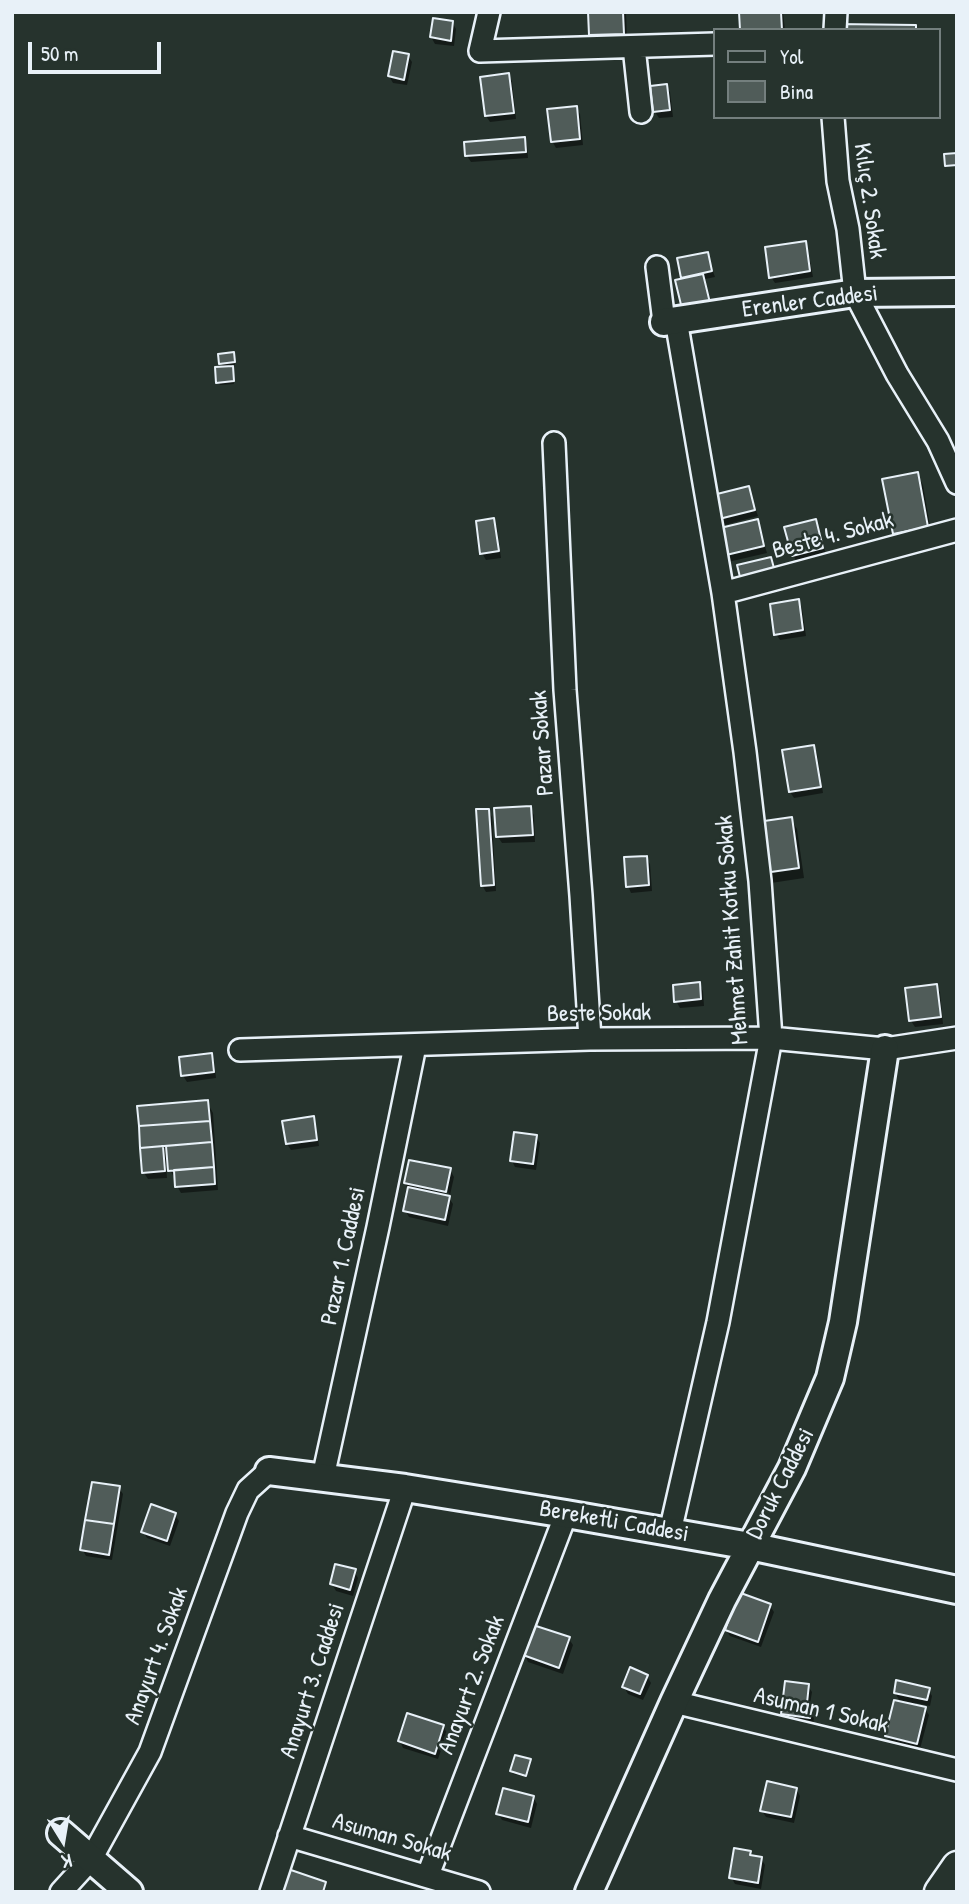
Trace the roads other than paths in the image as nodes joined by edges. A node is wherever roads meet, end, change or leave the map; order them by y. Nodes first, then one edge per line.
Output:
1 (489, 12) edge
2 (713, 44) edge
3 (634, 47) junction
4 (640, 111) dead end
5 (833, 119) edge
6 (657, 267) dead end
7 (957, 292) edge
8 (855, 293) junction
9 (670, 321) junction
10 (554, 443) dead end
11 (957, 483) edge
12 (957, 530) edge
13 (723, 593) junction
14 (771, 1038) junction
15 (957, 1038) edge
16 (590, 1039) junction
17 (415, 1046) junction
18 (884, 1049) junction
19 (240, 1051) dead end
20 (269, 1471) joint
21 (323, 1477) junction
22 (405, 1488) junction
23 (566, 1514) junction
24 (670, 1532) junction
25 (750, 1546) junction
26 (957, 1590) edge
27 (674, 1702) junction
28 (957, 1770) edge
29 (61, 1833) dead end
30 (289, 1836) junction
31 (91, 1859) junction
32 (957, 1866) edge
33 (428, 1875) junction
34 (456, 1888) edge
35 (61, 1892) edge
36 (129, 1892) edge
37 (271, 1892) edge
38 (479, 1892) edge
39 (589, 1892) edge
40 (939, 1892) edge

1 - 3 street
2 - 3 street
3 - 4 street
5 - 8 street, Kılıç 2. Sokak
6 - 9 street, Mehmet Zahit Kotku Sokak
7 - 8 street, Erenler Caddesi
8 - 9 street, Erenler Caddesi
8 - 11 street
9 - 13 street, Mehmet Zahit Kotku Sokak
10 - 16 street, Pazar Sokak
12 - 13 street, Beste 4. Sokak
13 - 14 street, Mehmet Zahit Kotku Sokak
14 - 16 street, Beste Sokak
14 - 18 street, Beste Sokak
14 - 24 street, Mehmet Zahit Kotku Sokak
15 - 18 street, Beste Sokak
16 - 17 street, Beste Sokak
17 - 19 street, Beste Sokak
17 - 21 street, Pazar 1. Caddesi
18 - 25 street, Doruk Caddesi
20 - 21 street, Bereketli Caddesi
20 - 31 street, Anayurt 4. Sokak
21 - 22 street, Bereketli Caddesi
22 - 23 street, Bereketli Caddesi
22 - 30 street, Anayurt 3. Caddesi
23 - 24 street, Bereketli Caddesi
23 - 33 street, Anayurt 2. Sokak
24 - 25 street, Bereketli Caddesi
25 - 26 street, Bereketli Caddesi
25 - 27 street, Doruk Caddesi
27 - 28 street, Asuman 1 Sokak
27 - 39 street, Doruk Caddesi
29 - 31 street
30 - 33 street, Asuman Sokak
30 - 37 street, Anayurt 3. Caddesi
31 - 35 street, Anayurt 4. Sokak
31 - 36 street
32 - 40 main road
33 - 34 street, Asuman Sokak
34 - 38 street, Asuman Sokak

